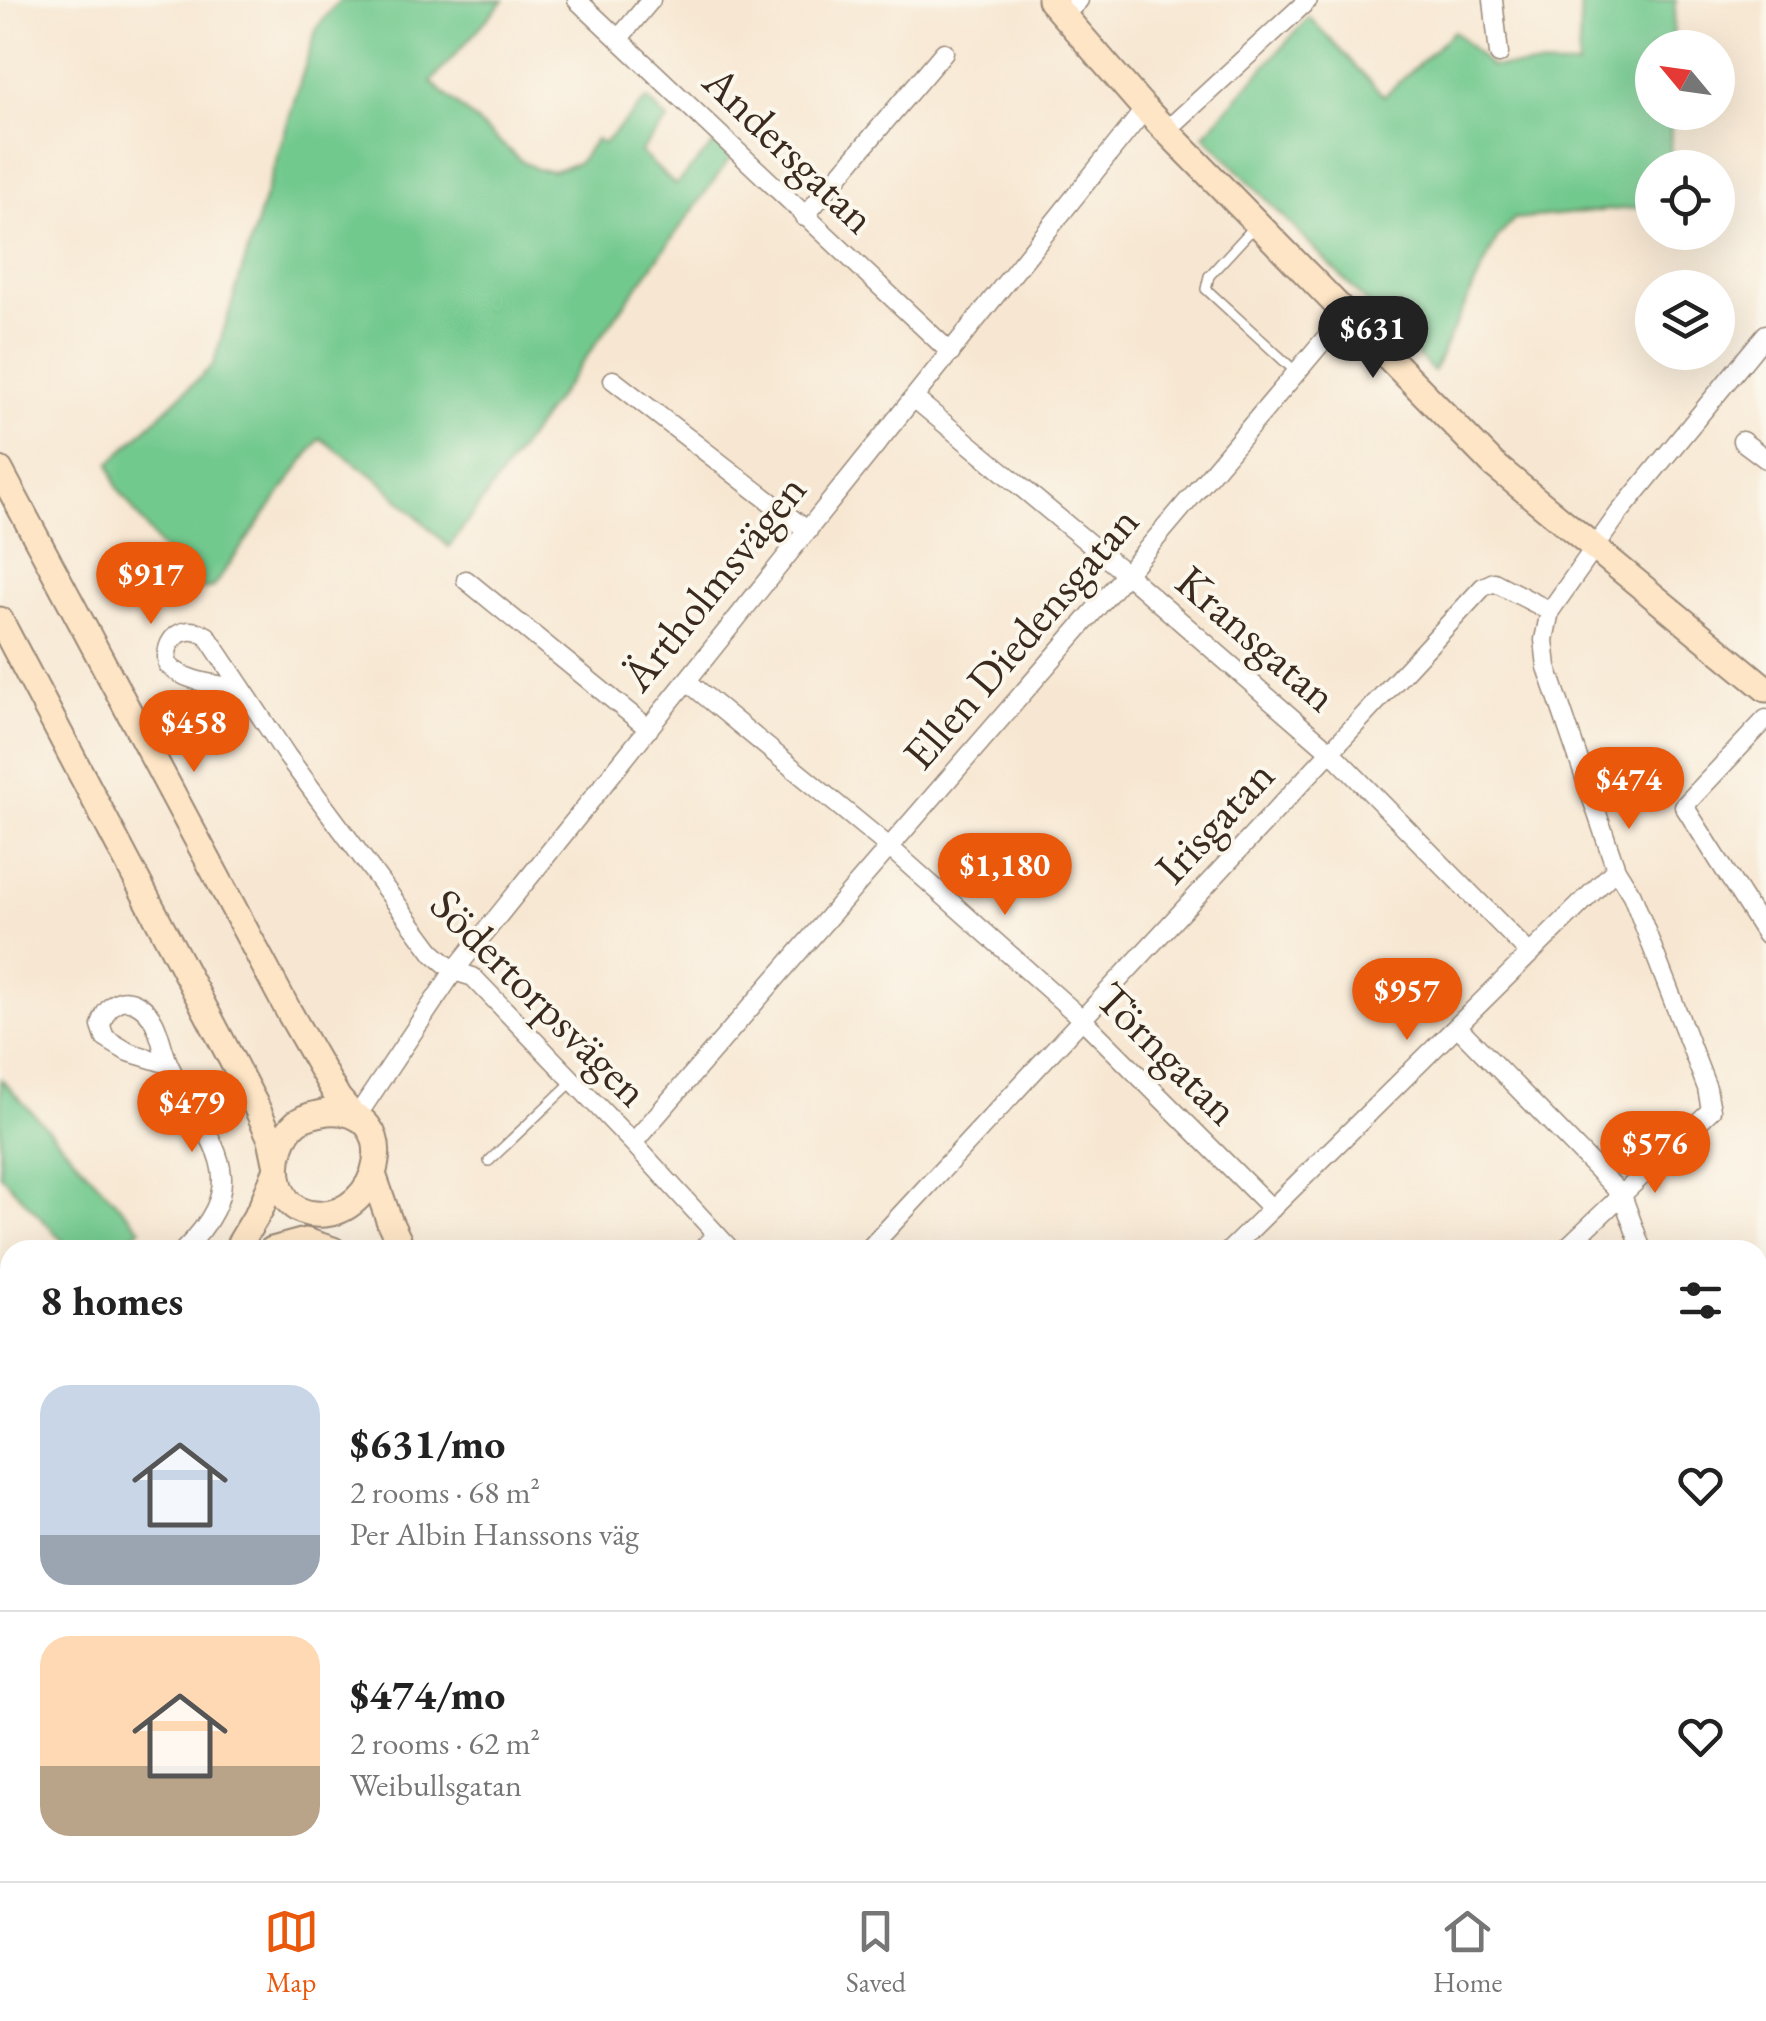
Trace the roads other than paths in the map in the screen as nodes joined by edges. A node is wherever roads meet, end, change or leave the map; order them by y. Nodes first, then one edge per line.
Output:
1 (578, 0) edge
2 (651, 0) edge
3 (1308, 0) edge
4 (1494, 0) edge
5 (1064, 5) edge
6 (620, 37) junction
7 (944, 52) dead end
8 (1499, 54) dead end
9 (1146, 110) junction
10 (1166, 131) junction
11 (804, 217) junction
12 (1258, 224) junction
13 (1344, 315) junction
14 (1766, 334) edge
15 (951, 353) junction
16 (1296, 371) junction
17 (613, 380) dead end
18 (914, 400) junction
19 (1742, 441) dead end
20 (1766, 459) edge
21 (0, 470) edge
22 (808, 532) junction
23 (1594, 548) junction
24 (1126, 574) junction
25 (466, 580) dead end
26 (1550, 612) junction
27 (0, 620) edge
28 (688, 682) junction
29 (241, 689) dead end
30 (1766, 689) edge
31 (1766, 720) edge
32 (650, 729) junction
33 (1330, 752) junction
34 (889, 848) junction
35 (1616, 870) junction
36 (1766, 935) edge
37 (1530, 954) junction
38 (454, 971) junction
39 (1082, 1019) junction
40 (1457, 1026) junction
41 (168, 1064) dead end
42 (573, 1081) junction
43 (354, 1114) junction
44 (633, 1143) junction
45 (489, 1160) dead end
46 (276, 1167) junction
47 (374, 1174) junction
48 (1622, 1195) junction
49 (1272, 1209) junction
50 (308, 1213) junction
51 (714, 1232) junction
52 (193, 1240) edge
53 (242, 1240) edge
54 (272, 1240) edge
55 (329, 1240) edge
56 (398, 1240) edge
57 (705, 1240) edge
58 (722, 1240) edge
59 (877, 1240) edge
60 (1240, 1240) edge
61 (1575, 1240) edge
62 (1638, 1240) edge

1 - 6 street, Andersgatan
2 - 6 street
3 - 10 street
4 - 8 street
5 - 9 main road
6 - 11 street, Andersgatan
7 - 11 street
9 - 10 main road
9 - 15 street, Ärtholmsvägen
10 - 12 main road
11 - 15 street, Andersgatan
12 - 13 main road
12 - 16 lane
13 - 16 street, Ellen Diedensgatan
13 - 23 main road
14 - 23 street
15 - 18 street, Ärtholmsvägen
16 - 24 street, Ellen Diedensgatan
17 - 22 street
18 - 22 street, Ärtholmsvägen
18 - 24 street, Kransgatan
19 - 20 street
21 - 43 main road
22 - 28 street, Ärtholmsvägen
23 - 26 street
23 - 30 main road
24 - 33 street, Kransgatan
24 - 34 street, Ellen Diedensgatan
25 - 32 street
26 - 33 street, Irisgatan
26 - 35 street
27 - 46 main road
28 - 32 street, Ärtholmsvägen
28 - 34 street, Törngatan
29 - 38 street, Södertorpsvägen
31 - 36 street
32 - 38 street, Ärtholmsvägen
33 - 37 street, Kransgatan
33 - 39 street, Irisgatan
34 - 39 street, Törngatan
34 - 44 street, Ellen Diedensgatan
35 - 37 street
35 - 48 street
37 - 40 street
38 - 42 street, Södertorpsvägen
38 - 43 street, Ärtholmsvägen
39 - 49 street, Törngatan
39 - 59 street, Irisgatan
40 - 48 street
40 - 49 street
41 - 52 street
42 - 44 street, Södertorpsvägen
42 - 45 lane
43 - 46 main road
43 - 47 main road
44 - 51 street, Södertorpsvägen
46 - 50 main road
46 - 53 main road
47 - 50 main road
47 - 56 main road
48 - 61 street
48 - 62 street
49 - 60 street
50 - 54 main road
50 - 55 main road
51 - 57 lane
51 - 58 street, Södertorpsvägen

